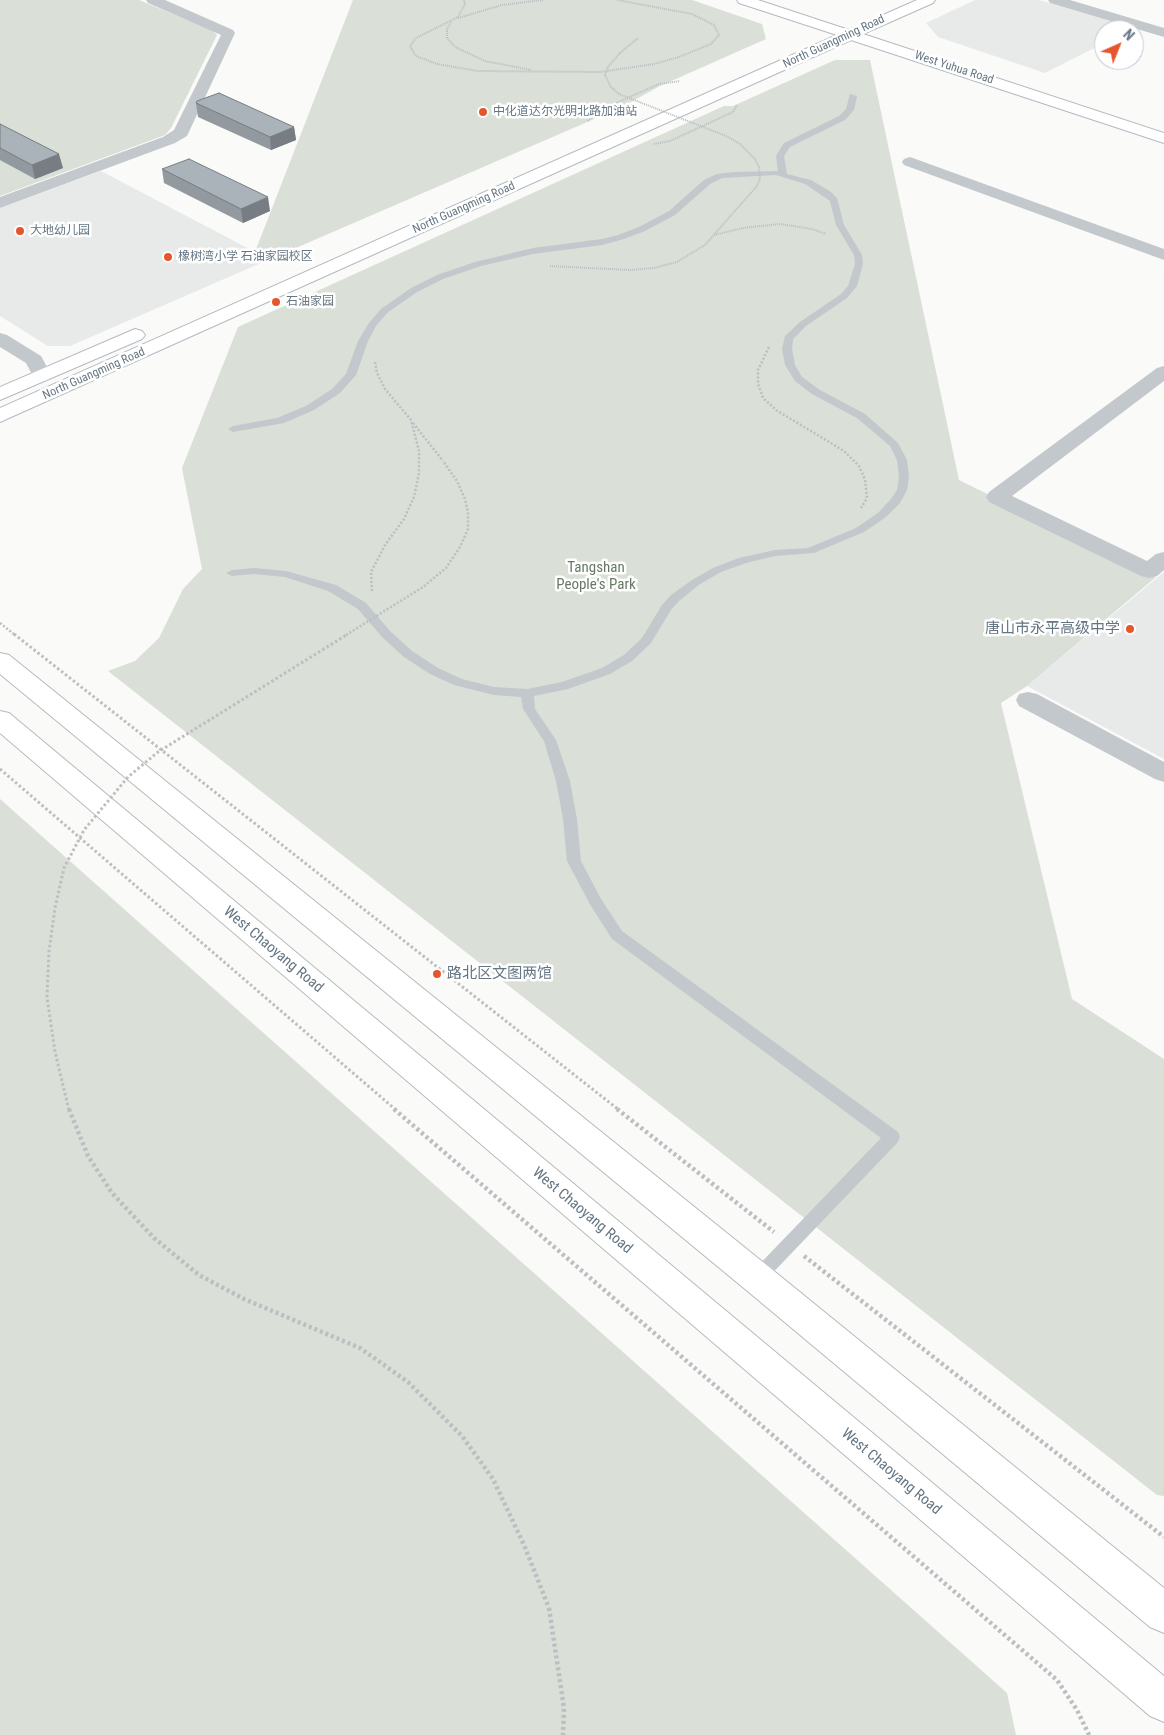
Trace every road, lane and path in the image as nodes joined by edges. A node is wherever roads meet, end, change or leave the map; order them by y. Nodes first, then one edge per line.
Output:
1 (153, 0) edge
2 (464, 0) edge
3 (543, 0) edge
4 (617, 0) edge
5 (744, 0) edge
6 (771, 0) edge
7 (899, 0) edge
8 (928, 0) edge
9 (1055, 0) edge
10 (848, 29) junction
11 (1164, 32) edge
12 (638, 38) dead end
13 (543, 72) junction
14 (680, 81) dead end
15 (853, 96) dead end
16 (627, 99) junction
17 (733, 112) dead end
18 (588, 121) dead end
19 (701, 127) junction
20 (1164, 128) edge
21 (1164, 138) edge
22 (654, 144) dead end
23 (910, 162) dead end
24 (783, 174) junction
25 (0, 203) edge
26 (377, 229) dead end
27 (714, 235) junction
28 (831, 237) dead end
29 (1164, 255) edge
30 (549, 266) dead end
31 (151, 328) dead end
32 (0, 339) edge
33 (771, 343) dead end
34 (0, 353) edge
35 (374, 358) dead end
36 (1164, 372) edge
37 (42, 376) junction
38 (0, 394) edge
39 (0, 416) edge
40 (411, 420) junction
41 (233, 428) dead end
42 (858, 515) dead end
43 (1164, 559) edge
44 (232, 573) dead end
45 (372, 599) dead end
46 (377, 606) dead end
47 (381, 614) dead end
48 (0, 623) edge
49 (0, 661) edge
50 (527, 692) junction
51 (1028, 700) dead end
52 (0, 719) edge
53 (0, 769) edge
54 (1164, 773) edge
55 (789, 1244) junction
56 (757, 1278) junction
57 (1164, 1537) edge
58 (1164, 1613) edge
59 (1164, 1702) edge
60 (563, 1735) edge
61 (1089, 1735) edge

1 - 25 street
2 - 13 path
3 - 13 path
4 - 13 path
5 - 10 main road, West Yuhua Road
6 - 10 main road, West Yuhua Road
7 - 10 main road, North Guangming Road
8 - 10 main road, North Guangming Road
9 - 11 street
10 - 20 main road, West Yuhua Road
10 - 21 main road, West Yuhua Road
10 - 26 main road, North Guangming Road
10 - 39 main road, North Guangming Road
12 - 16 path, bridge
14 - 16 path
15 - 24 lane
16 - 18 path
16 - 19 path, bridge
17 - 19 path
19 - 22 path
19 - 27 path, bridge
23 - 29 street
24 - 41 lane
24 - 50 lane
27 - 28 path
27 - 30 path
31 - 37 main road, North Guangming Road
32 - 37 street
33 - 42 path
34 - 37 street
35 - 40 path
36 - 43 street
37 - 38 main road, North Guangming Road
40 - 45 path
40 - 60 path, bridge
44 - 50 lane
46 - 47 path
48 - 55 path
49 - 56 main road
50 - 55 lane
51 - 54 street
52 - 59 main road, West Chaoyang Road
53 - 61 path
55 - 56 lane
55 - 57 path
56 - 58 main road

